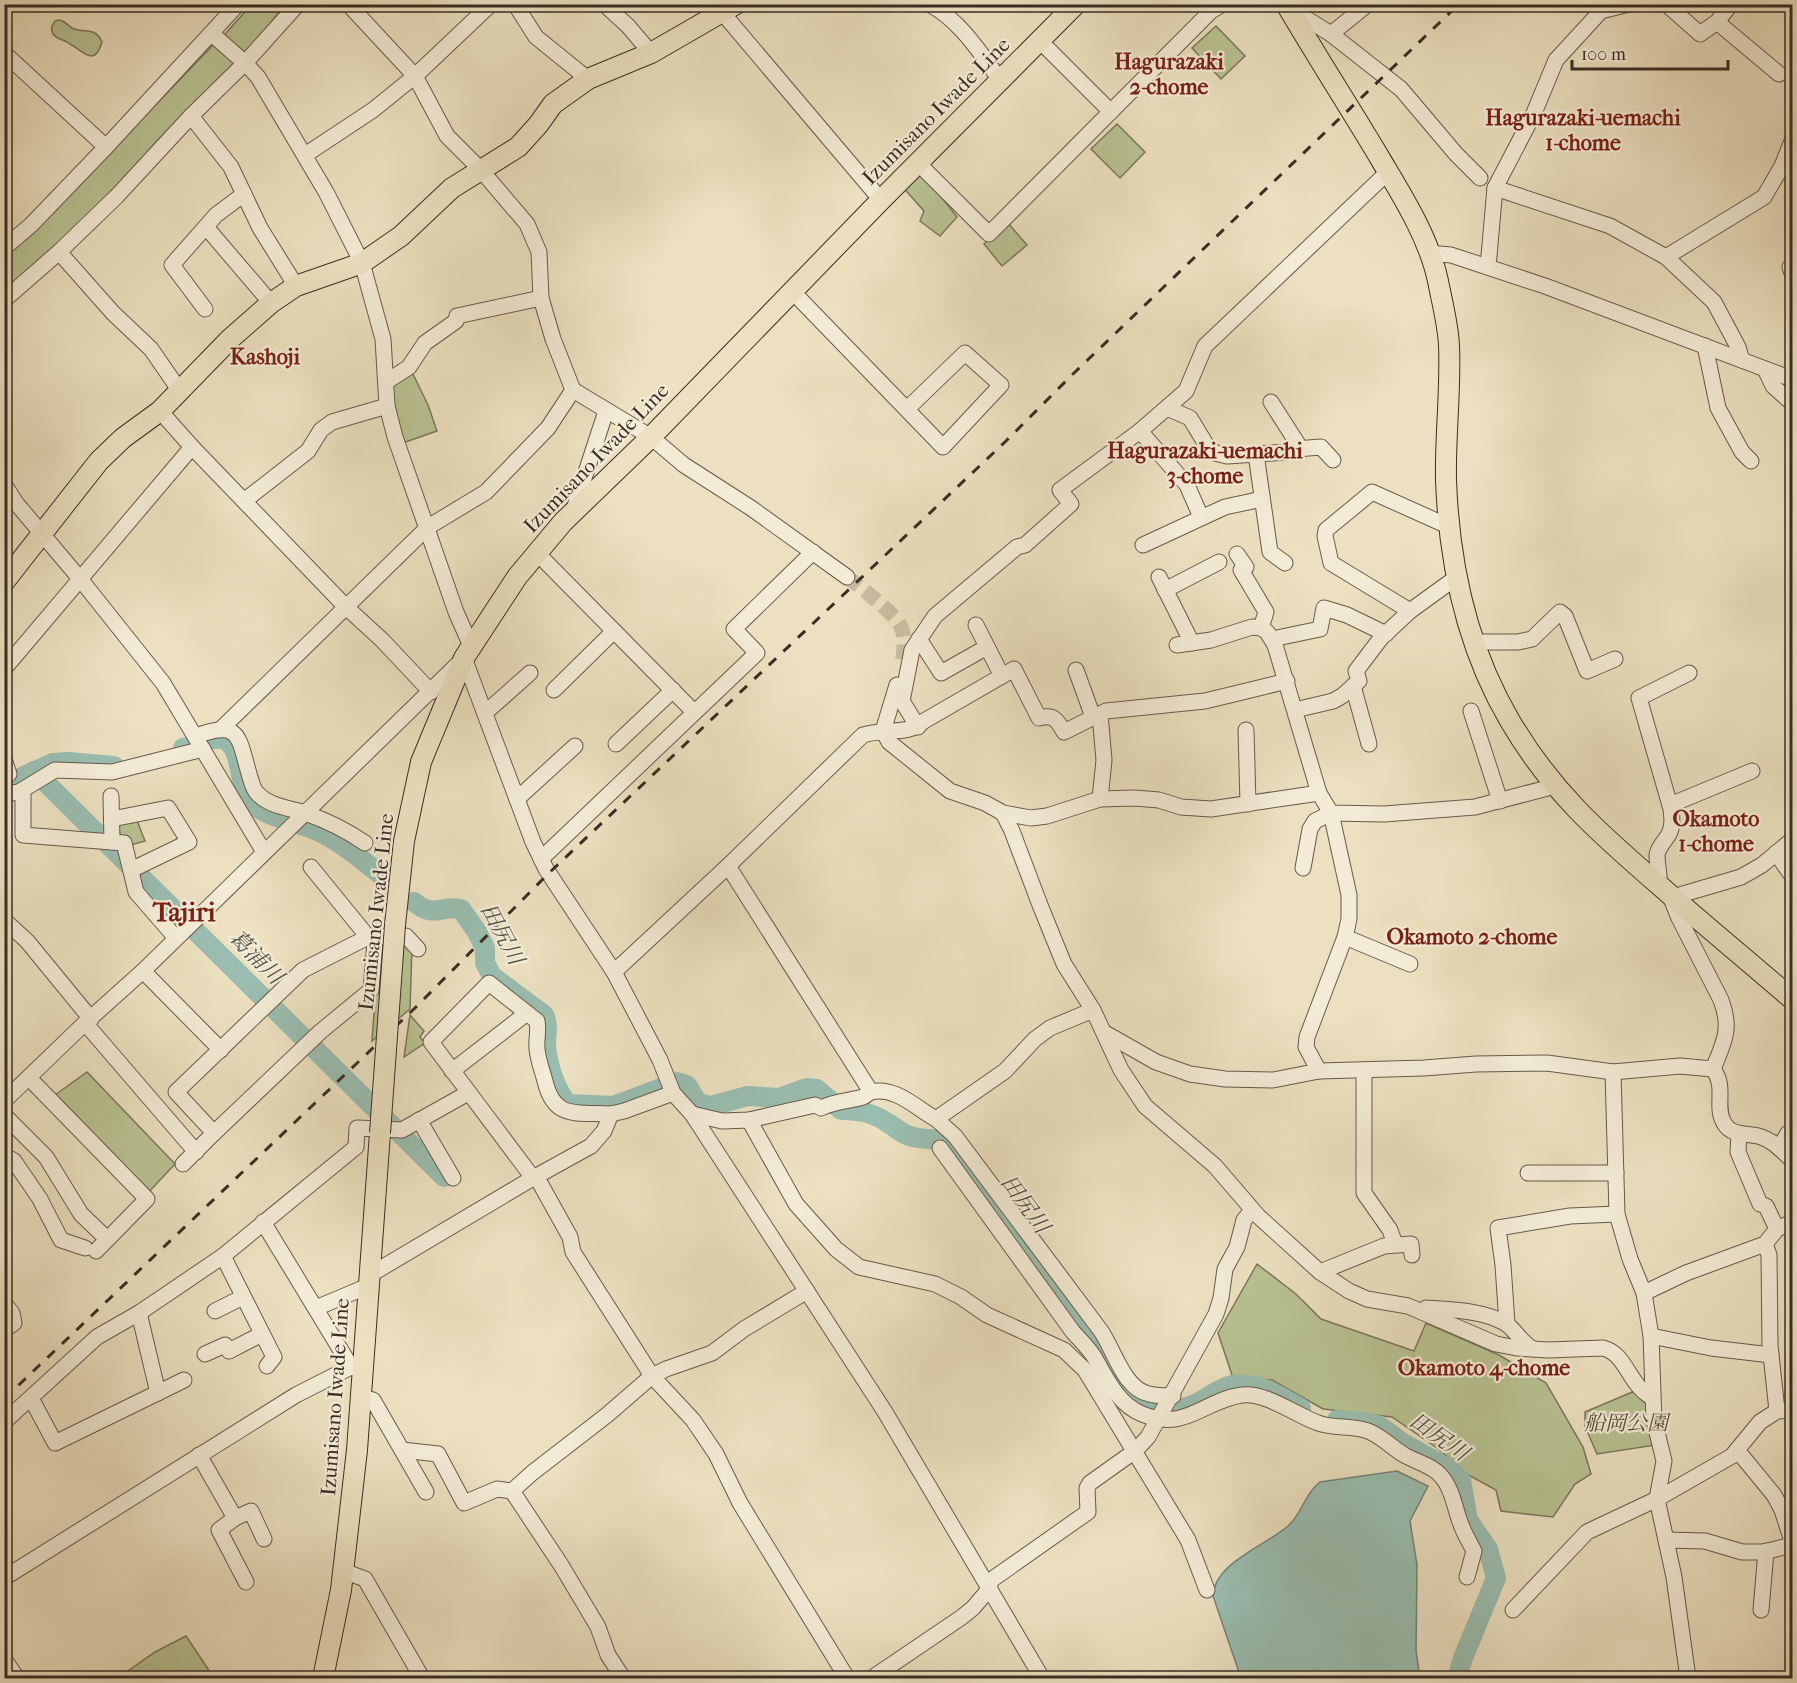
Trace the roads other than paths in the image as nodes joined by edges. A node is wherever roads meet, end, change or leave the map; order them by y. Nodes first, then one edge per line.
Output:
1 (238, 4) edge
2 (298, 4) edge
3 (348, 4) edge
4 (491, 4) edge
5 (515, 4) edge
6 (604, 4) edge
7 (929, 4) edge
8 (1076, 4) edge
9 (1223, 4) edge
10 (1368, 4) edge
11 (1629, 4) edge
12 (1666, 4) edge
13 (1731, 4) edge
14 (1287, 6) edge
15 (724, 7) edge
16 (1717, 22) junction
17 (212, 34) junction
18 (1331, 34) junction
19 (1040, 41) junction
20 (4, 53) edge
21 (651, 53) junction
22 (246, 63) junction
23 (1779, 74) dead end
24 (415, 76) junction
25 (588, 79) junction
26 (1001, 81) junction
27 (1112, 112) junction
28 (191, 116) junction
29 (1792, 141) edge
30 (106, 147) junction
31 (305, 155) junction
32 (918, 163) junction
33 (480, 169) junction
34 (1388, 172) junction
35 (1480, 178) dead end
36 (1495, 188) junction
37 (244, 194) junction
38 (881, 200) junction
39 (206, 227) junction
40 (4, 248) edge
41 (59, 252) junction
42 (1428, 253) junction
43 (1666, 257) junction
44 (362, 263) junction
45 (1488, 267) junction
46 (296, 286) junction
47 (792, 291) junction
48 (542, 298) junction
49 (4, 300) edge
50 (271, 303) junction
51 (205, 309) dead end
52 (1705, 346) junction
53 (1742, 360) junction
54 (1765, 369) junction
55 (1792, 379) edge
56 (386, 382) junction
57 (573, 390) junction
58 (180, 391) junction
59 (1271, 402) dead end
60 (1792, 403) edge
61 (387, 406) junction
62 (1167, 408) junction
63 (907, 409) junction
64 (160, 411) junction
65 (606, 411) junction
66 (1140, 431) junction
67 (651, 438) junction
68 (192, 447) junction
69 (1300, 449) junction
70 (1257, 454) junction
71 (1333, 460) dead end
72 (1751, 461) dead end
73 (4, 484) edge
74 (1262, 499) junction
75 (244, 501) junction
76 (573, 512) junction
77 (1201, 517) junction
78 (428, 527) junction
79 (1450, 527) junction
80 (41, 534) junction
81 (1143, 545) dead end
82 (813, 552) junction
83 (537, 553) junction
84 (1238, 554) dead end
85 (1219, 562) dead end
86 (1285, 563) dead end
87 (847, 577) tunnel mouth
88 (1457, 577) junction
89 (81, 580) junction
90 (4, 582) edge
91 (346, 607) junction
92 (1410, 611) junction
93 (976, 625) dead end
94 (614, 631) junction
95 (1267, 633) junction
96 (1386, 634) junction
97 (920, 639) junction
98 (1474, 642) junction
99 (987, 647) junction
100 (468, 652) junction
101 (1615, 659) dead end
102 (902, 668) tunnel mouth
103 (4, 669) edge
104 (1076, 670) dead end
105 (530, 673) dead end
106 (1689, 673) dead end
107 (1002, 676) junction
108 (1287, 681) junction
109 (1353, 686) junction
110 (554, 690) dead end
111 (673, 690) junction
112 (431, 692) junction
113 (1295, 710) junction
114 (1471, 711) dead end
115 (694, 712) junction
116 (485, 713) junction
117 (1096, 715) junction
118 (918, 726) junction
119 (221, 729) junction
120 (1246, 730) dead end
121 (883, 731) junction
122 (200, 742) junction
123 (616, 744) dead end
124 (1370, 744) dead end
125 (575, 746) dead end
126 (4, 759) edge
127 (1752, 771) dead end
128 (9, 774) dead end
129 (1555, 786) junction
130 (23, 789) junction
131 (1319, 793) junction
132 (4, 794) edge
133 (111, 796) dead end
134 (517, 799) junction
135 (1100, 799) junction
136 (1500, 801) junction
137 (1248, 804) junction
138 (1670, 805) junction
139 (306, 813) junction
140 (1003, 813) junction
141 (1331, 813) junction
142 (112, 819) junction
143 (1792, 840) edge
144 (112, 842) junction
145 (365, 843) dead end
146 (264, 852) junction
147 (1776, 853) junction
148 (541, 859) junction
149 (728, 866) junction
150 (311, 867) dead end
151 (1303, 868) dead end
152 (130, 870) junction
153 (1792, 876) edge
154 (1667, 892) junction
155 (4, 920) edge
156 (368, 937) junction
157 (1345, 937) junction
158 (176, 938) junction
159 (418, 949) dead end
160 (1410, 964) dead end
161 (143, 971) junction
162 (614, 972) junction
163 (1792, 999) edge
164 (1093, 1010) junction
165 (527, 1013) junction
166 (88, 1021) junction
167 (1105, 1033) junction
168 (221, 1050) junction
169 (1713, 1069) junction
170 (1364, 1070) junction
171 (452, 1071) junction
172 (1319, 1071) junction
173 (1614, 1072) junction
174 (29, 1078) junction
175 (670, 1085) junction
176 (871, 1092) junction
177 (468, 1093) junction
178 (4, 1101) edge
179 (611, 1114) junction
180 (692, 1114) junction
181 (4, 1115) edge
182 (936, 1119) junction
183 (419, 1120) junction
184 (749, 1120) junction
185 (1792, 1131) edge
186 (214, 1133) junction
187 (1738, 1134) junction
188 (940, 1148) dead end
189 (1779, 1148) junction
190 (196, 1152) junction
191 (4, 1155) edge
192 (1792, 1160) edge
193 (183, 1164) dead end
194 (1528, 1173) dead end
195 (1616, 1173) junction
196 (535, 1177) junction
197 (453, 1178) dead end
198 (1252, 1210) junction
199 (1617, 1214) junction
200 (263, 1222) junction
201 (1792, 1222) edge
202 (1776, 1229) junction
203 (107, 1239) junction
204 (1765, 1244) junction
205 (1395, 1245) junction
206 (1412, 1255) dead end
207 (223, 1256) junction
208 (1320, 1272) junction
209 (368, 1281) junction
210 (807, 1291) junction
211 (1644, 1293) junction
212 (243, 1297) junction
213 (4, 1303) edge
214 (1408, 1306) junction
215 (316, 1308) junction
216 (214, 1311) dead end
217 (139, 1313) junction
218 (1507, 1324) junction
219 (4, 1330) edge
220 (262, 1334) junction
221 (1651, 1336) junction
222 (1534, 1349) junction
223 (205, 1354) dead end
224 (1771, 1355) junction
225 (267, 1366) dead end
226 (357, 1367) junction
227 (652, 1376) junction
228 (184, 1380) dead end
229 (158, 1393) junction
230 (1173, 1396) junction
231 (360, 1397) junction
232 (31, 1398) junction
233 (1652, 1398) junction
234 (1792, 1410) edge
235 (1776, 1411) junction
236 (1160, 1419) junction
237 (4, 1422) edge
238 (402, 1450) junction
239 (1737, 1450) junction
240 (1135, 1451) junction
241 (200, 1455) junction
242 (512, 1491) junction
243 (426, 1492) dead end
244 (1657, 1499) junction
245 (235, 1518) junction
246 (264, 1539) dead end
247 (1666, 1540) junction
248 (1792, 1543) edge
249 (1766, 1551) junction
250 (343, 1571) junction
251 (1467, 1577) dead end
252 (4, 1578) edge
253 (246, 1582) dead end
254 (988, 1586) junction
255 (1207, 1590) dead end
256 (1513, 1610) dead end
257 (1761, 1610) dead end
258 (4, 1659) edge
259 (17, 1678) edge
260 (323, 1678) edge
261 (422, 1678) edge
262 (624, 1678) edge
263 (847, 1678) edge
264 (872, 1678) edge
265 (1042, 1678) edge
266 (1688, 1678) edge

1 - 17 street
2 - 22 street
3 - 24 street
4 - 24 street
5 - 25 street
6 - 21 street
7 - 26 street
8 - 19 main road, Izumisano Iwade Line
9 - 27 street
10 - 18 street
11 - 36 street
12 - 16 street
13 - 16 street
14 - 18 street
14 - 34 main road
15 - 21 main road
15 - 38 street
16 - 23 street
17 - 22 street
17 - 30 street
18 - 35 street
19 - 26 main road, Izumisano Iwade Line
19 - 27 street
20 - 30 street
21 - 25 main road
22 - 28 street
22 - 31 street
24 - 31 street
24 - 33 street
25 - 33 main road
26 - 32 main road, Izumisano Iwade Line
27 - 32 street
28 - 37 street
28 - 41 street
29 - 43 street
30 - 40 street
31 - 44 street
32 - 38 main road, Izumisano Iwade Line
33 - 44 main road
33 - 48 street
34 - 42 main road
34 - 62 street
36 - 43 street
36 - 45 street
37 - 39 street
37 - 46 street
38 - 47 main road, Izumisano Iwade Line
39 - 50 street
39 - 51 street
41 - 49 street
41 - 58 street
42 - 45 street
42 - 79 main road
43 - 53 street
44 - 46 main road
44 - 56 street
45 - 52 street
46 - 50 main road
47 - 63 street
47 - 67 main road, Izumisano Iwade Line
48 - 56 street
48 - 57 street
50 - 58 main road
52 - 53 street
52 - 72 street
53 - 54 street
54 - 55 street
54 - 60 street
56 - 61 street
57 - 65 street
57 - 78 street
58 - 64 main road
59 - 69 street
61 - 75 street
61 - 78 street
62 - 66 street
62 - 70 street
63 - 63 street
64 - 68 street
64 - 80 main road
65 - 67 street
65 - 76 street
66 - 77 street
66 - 97 street
67 - 76 main road, Izumisano Iwade Line
67 - 82 street
68 - 75 street
68 - 89 street
69 - 70 street
69 - 71 street
70 - 74 street
73 - 80 street
74 - 77 street
74 - 86 street
75 - 91 street
76 - 83 main road, Izumisano Iwade Line
77 - 81 street
78 - 91 street
78 - 100 street
79 - 88 main road
79 - 92 street
80 - 89 street
80 - 90 main road
82 - 87 street
82 - 115 street
83 - 94 street
83 - 100 main road, Izumisano Iwade Line
84 - 95 street
85 - 95 street
88 - 92 street
88 - 98 main road
89 - 103 street
89 - 122 street
91 - 112 street
91 - 119 street
92 - 96 street
93 - 99 street
94 - 110 street
94 - 111 street
95 - 96 street
95 - 108 street
96 - 109 street
97 - 99 street
97 - 118 street
98 - 101 street
98 - 129 main road
99 - 107 street
100 - 112 street
100 - 116 street
100 - 209 main road, Izumisano Iwade Line, bridge
102 - 121 street
104 - 117 street
105 - 116 street
106 - 138 street
107 - 117 street
107 - 118 street
108 - 113 street
108 - 117 street
109 - 113 street
109 - 124 street
111 - 115 street
111 - 123 street
112 - 139 street
113 - 131 street
114 - 136 street
115 - 148 street
116 - 134 street
117 - 135 street
118 - 121 street
119 - 122 street
119 - 139 street
120 - 137 street
121 - 140 street
121 - 149 street
122 - 130 street
122 - 146 street
125 - 134 street
126 - 128 street
127 - 138 street
129 - 136 street
129 - 154 main road
130 - 132 street
130 - 144 street
131 - 137 street
131 - 141 street
133 - 142 street
134 - 148 street
135 - 137 street
135 - 140 street
136 - 141 street
138 - 154 street
139 - 145 street
139 - 146 street
140 - 164 street
141 - 151 street
141 - 157 street
142 - 144 street
142 - 152 street
143 - 147 street
144 - 152 street
146 - 158 street
147 - 153 street
147 - 154 street
148 - 162 street
149 - 162 street
149 - 176 street
150 - 156 street
152 - 158 street
154 - 163 main road
154 - 169 street
155 - 166 street
156 - 159 street
156 - 168 street
156 - 186 street
157 - 160 street
157 - 172 street
158 - 161 street
161 - 166 street
161 - 168 street
162 - 175 street
164 - 167 street
164 - 182 street
165 - 171 street
165 - 171 street
165 - 179 street
166 - 174 street
166 - 190 street
167 - 172 street
167 - 198 street
168 - 186 street
169 - 173 street
169 - 187 street
170 - 172 street
170 - 173 street
170 - 205 street
171 - 177 street
173 - 195 street
174 - 178 street
174 - 203 street
175 - 179 street
175 - 180 street
176 - 182 street
176 - 184 street
177 - 183 street
177 - 196 street
179 - 196 street
180 - 184 street
180 - 210 street
181 - 203 street
182 - 230 street
183 - 197 street
183 - 200 street
184 - 240 street
185 - 189 street
186 - 190 street
187 - 189 street
187 - 202 street
188 - 236 street
189 - 192 street
190 - 193 street
191 - 203 street
194 - 195 street
195 - 199 street
196 - 209 street
196 - 227 street
198 - 208 street
198 - 230 street
199 - 211 street
199 - 218 street
200 - 207 street
200 - 215 street
201 - 202 street
202 - 204 street
204 - 211 street
204 - 224 street
205 - 206 street
205 - 208 street
207 - 212 street
207 - 217 street
208 - 214 street
209 - 215 street
209 - 226 main road, Izumisano Iwade Line
210 - 227 street
210 - 254 street
211 - 221 street
212 - 216 street
212 - 220 street
213 - 219 street
214 - 218 street
214 - 222 street
215 - 226 street
217 - 229 street
217 - 232 street
218 - 222 street
220 - 223 street
220 - 225 street
221 - 224 street
221 - 233 street
222 - 233 street
224 - 235 street
226 - 231 main road, Izumisano Iwade Line
226 - 241 street
227 - 242 street
227 - 263 street
228 - 229 street
229 - 232 street
230 - 236 street
231 - 238 street
231 - 250 main road, Izumisano Iwade Line
232 - 237 street
233 - 244 street
234 - 235 street
235 - 239 street
236 - 240 street
236 - 251 street
238 - 242 street
238 - 243 street
239 - 244 street
239 - 248 street
240 - 254 street
240 - 255 street
241 - 245 street
241 - 252 street
242 - 262 street
244 - 247 street
244 - 256 street
245 - 246 street
245 - 253 street
247 - 249 street
247 - 266 street
248 - 249 street
249 - 257 street
250 - 260 main road, Izumisano Iwade Line
250 - 261 street
254 - 264 street
254 - 265 street
258 - 259 street

